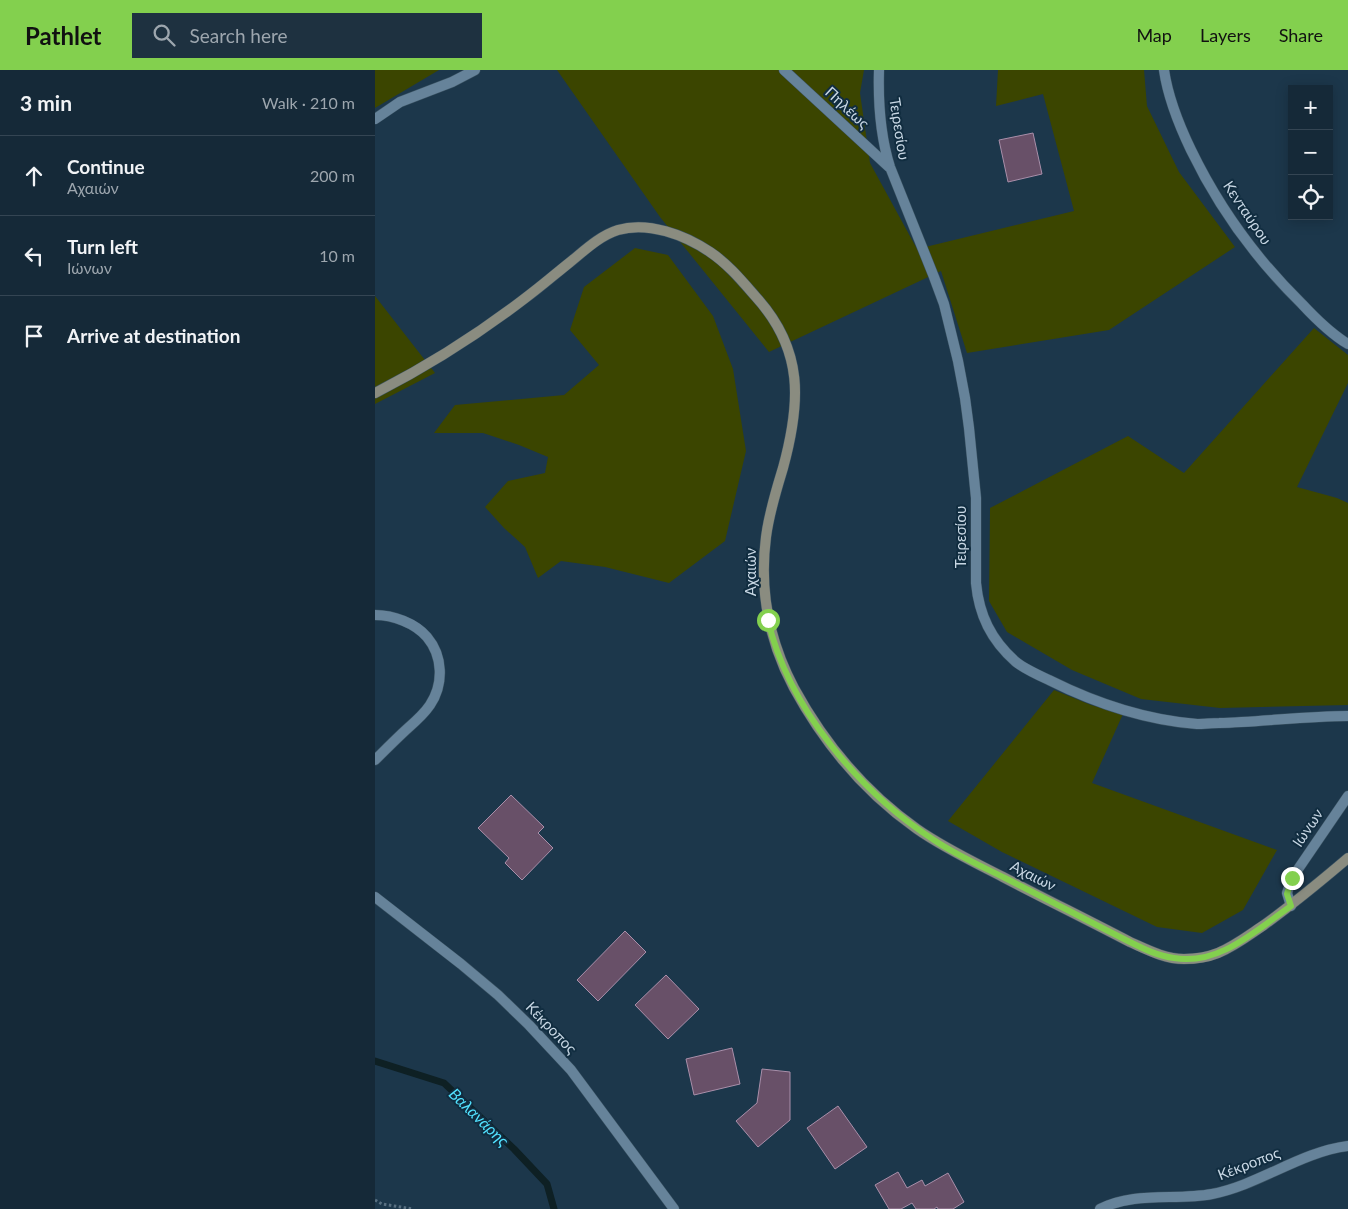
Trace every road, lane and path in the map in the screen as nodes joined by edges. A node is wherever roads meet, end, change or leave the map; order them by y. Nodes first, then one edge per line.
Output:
1 (475, 70) edge
2 (784, 70) edge
3 (879, 70) edge
4 (1165, 70) edge
5 (375, 119) edge
6 (890, 167) junction
7 (1348, 344) edge
8 (375, 393) edge
9 (375, 615) edge
10 (1348, 716) edge
11 (375, 760) edge
12 (1348, 796) edge
13 (1348, 858) edge
14 (375, 897) edge
15 (1291, 906) junction
16 (1348, 1146) edge
17 (375, 1200) edge
18 (413, 1209) edge
19 (674, 1209) edge
20 (1100, 1209) edge

1 - 5 street
2 - 6 street, Πηλέως
3 - 6 street, Τειρεσίου
4 - 7 street, Κενταύρου
6 - 10 street, Τειρεσίου
8 - 15 main road, Αχαιών
9 - 11 street
12 - 15 street, Ιώνων
13 - 15 main road, Αχαιών
14 - 19 street, Κέκροπος
16 - 20 street, Κέκροπος
17 - 18 path

